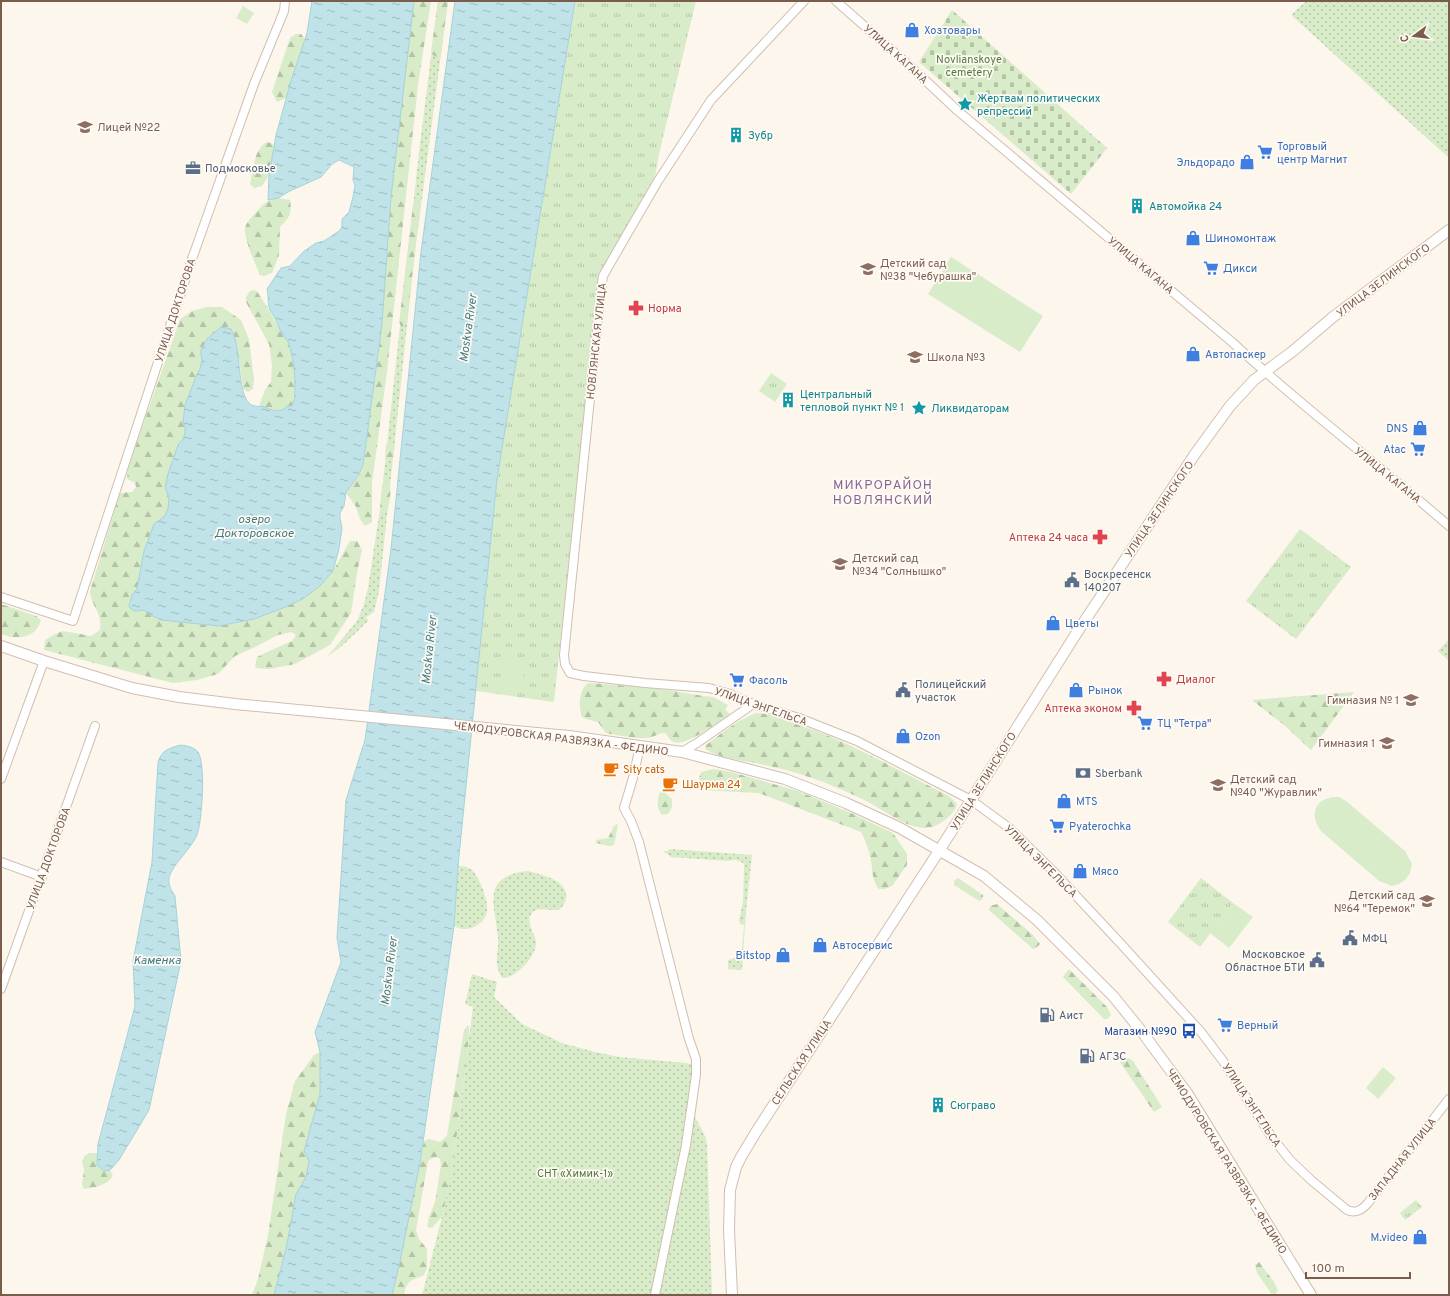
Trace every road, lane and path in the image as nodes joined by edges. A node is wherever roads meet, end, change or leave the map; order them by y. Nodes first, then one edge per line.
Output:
1 (285, 1) edge
2 (804, 1) edge
3 (836, 1) edge
4 (1449, 230) edge
5 (1264, 372) junction
6 (1449, 526) edge
7 (1, 598) edge
8 (1, 646) edge
9 (44, 661) junction
10 (570, 673) joint
11 (733, 696) junction
12 (752, 704) junction
13 (744, 711) junction
14 (95, 726) dead end
15 (640, 746) junction
16 (682, 752) junction
17 (1, 779) edge
18 (970, 800) junction
19 (939, 851) junction
20 (1, 862) edge
21 (42, 877) junction
22 (1, 989) edge
23 (1449, 1099) edge
24 (1351, 1212) joint
25 (1308, 1291) edge
26 (655, 1295) edge
27 (732, 1295) edge

1 - 7 street, УЛИЦА ДОКТОРОВА
2 - 10 street, НОВЛЯНСКАЯ УЛИЦА
3 - 5 street, УЛИЦА КАГАНА
4 - 5 street, УЛИЦА ЗЕЛИНСКОГО
5 - 6 street, УЛИЦА КАГАНА
5 - 18 street, УЛИЦА ЗЕЛИНСКОГО
8 - 9 street, ЧЕМОДУРОВСКАЯ РАЗВЯЗКА - ФЕДИНО
9 - 15 street, ЧЕМОДУРОВСКАЯ РАЗВЯЗКА - ФЕДИНО
9 - 17 street
10 - 11 street, УЛИЦА ЭНГЕЛЬСА
11 - 12 street, УЛИЦА ЭНГЕЛЬСА
11 - 13 street
12 - 13 street
12 - 18 street, УЛИЦА ЭНГЕЛЬСА
13 - 16 street
14 - 21 street, УЛИЦА ДОКТОРОВА
15 - 16 street, ЧЕМОДУРОВСКАЯ РАЗВЯЗКА - ФЕДИНО
15 - 26 street
16 - 19 street, ЧЕМОДУРОВСКАЯ РАЗВЯЗКА - ФЕДИНО
18 - 19 street, УЛИЦА ЗЕЛИНСКОГО
18 - 24 street, УЛИЦА ЭНГЕЛЬСА
19 - 25 street, ЧЕМОДУРОВСКАЯ РАЗВЯЗКА - ФЕДИНО
19 - 27 street, СЕЛЬСКАЯ УЛИЦА
20 - 21 street
21 - 22 street, УЛИЦА ДОКТОРОВА
23 - 24 street, ЗАПАДНАЯ УЛИЦА

